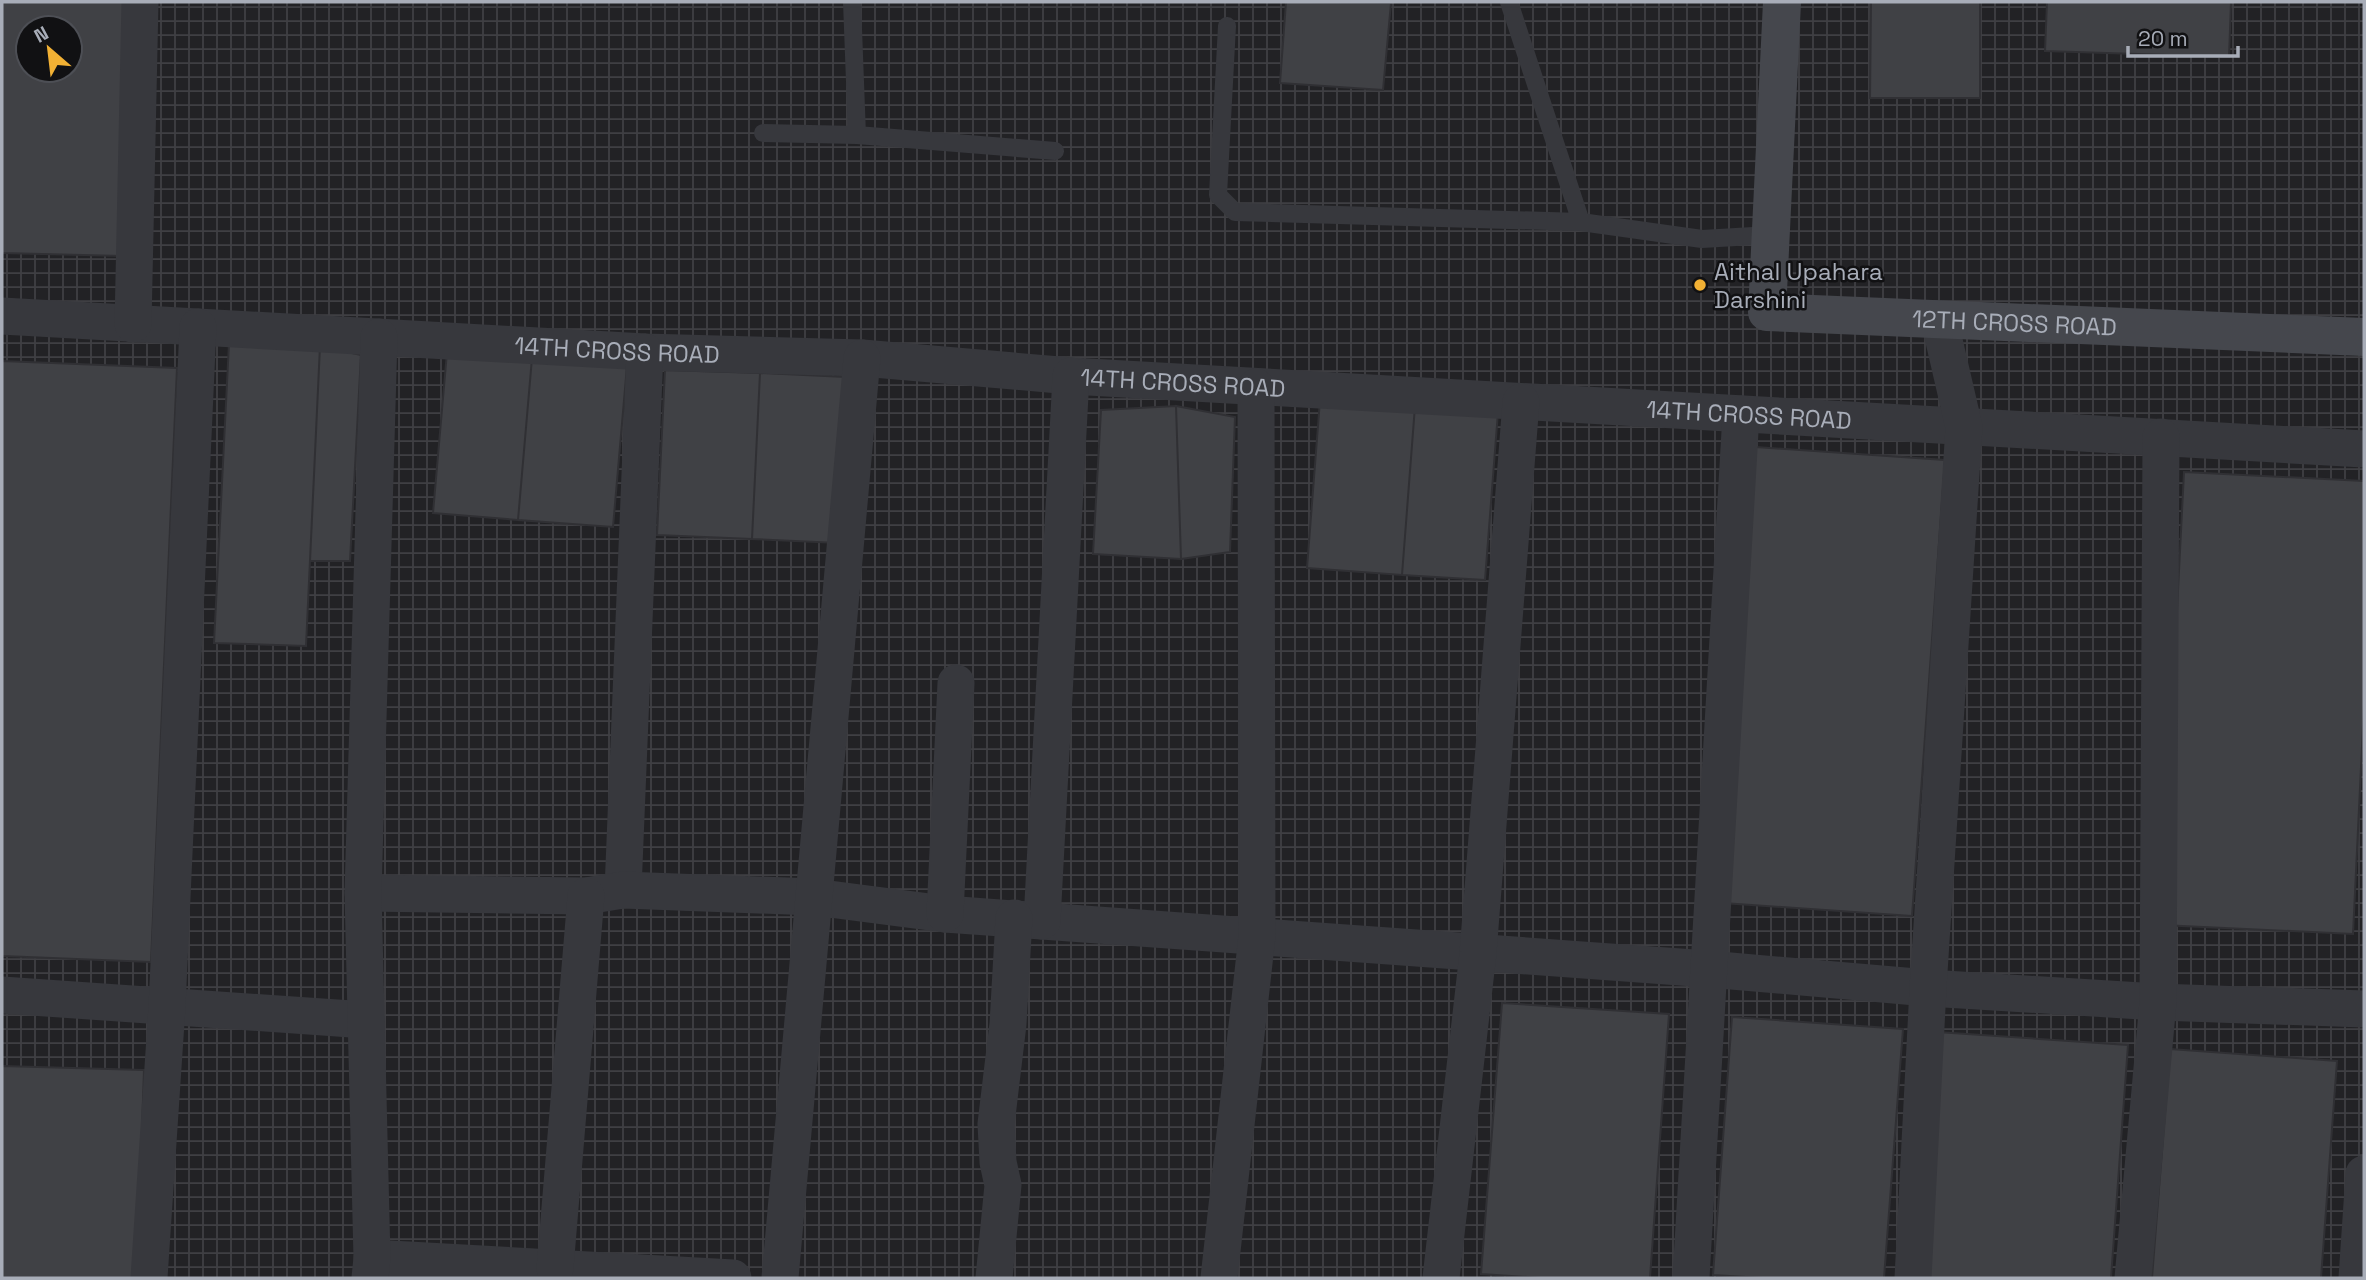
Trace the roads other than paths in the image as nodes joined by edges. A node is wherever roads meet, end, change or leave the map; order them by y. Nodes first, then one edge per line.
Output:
1 (140, 2) edge
2 (852, 2) edge
3 (1509, 2) edge
4 (1782, 2) edge
5 (1227, 26) dead end
6 (763, 133) dead end
7 (857, 135) junction
8 (1055, 151) dead end
9 (1581, 222) junction
10 (1770, 235) junction
11 (2, 316) edge
12 (1939, 319) junction
13 (134, 324) junction
14 (198, 327) junction
15 (379, 337) junction
16 (2364, 337) edge
17 (645, 352) junction
18 (862, 358) junction
19 (1071, 376) junction
20 (1256, 387) junction
21 (1521, 402) junction
22 (1741, 414) junction
23 (1964, 428) junction
24 (2161, 437) junction
25 (2364, 449) edge
26 (956, 683) dead end
27 (623, 890) junction
28 (363, 893) junction
29 (586, 896) junction
30 (814, 897) junction
31 (945, 914) junction
32 (1028, 919) junction
33 (1256, 936) junction
34 (1478, 953) junction
35 (1708, 969) junction
36 (1927, 988) junction
37 (2, 995) edge
38 (2158, 1002) junction
39 (167, 1007) junction
40 (2364, 1009) edge
41 (366, 1020) junction
42 (2364, 1174) edge
43 (371, 1268) edge
44 (555, 1268) junction
45 (596, 1274) edge
46 (149, 1278) edge
47 (733, 1278) edge
48 (780, 1278) edge
49 (994, 1278) edge
50 (1219, 1278) edge
51 (1441, 1278) edge
52 (1691, 1278) edge
53 (1913, 1278) edge
54 (2133, 1278) edge
55 (2357, 1278) edge

1 - 13 street
2 - 7 lane
3 - 9 lane
4 - 10 street, 12TH CROSS ROAD
5 - 9 lane
6 - 7 lane
7 - 8 lane
9 - 10 lane
10 - 12 street, 12TH CROSS ROAD
11 - 13 street, 14TH CROSS ROAD
12 - 16 street, 12TH CROSS ROAD
12 - 23 street
13 - 14 street, 14TH CROSS ROAD
14 - 15 street, 14TH CROSS ROAD
14 - 39 street
15 - 17 street, 14TH CROSS ROAD
15 - 28 street
17 - 18 street, 14TH CROSS ROAD
17 - 27 street
18 - 19 street, 14TH CROSS ROAD
18 - 30 street
19 - 20 street, 14TH CROSS ROAD
19 - 32 street
20 - 21 street, 14TH CROSS ROAD
20 - 33 street
21 - 22 street, 14TH CROSS ROAD
21 - 34 street
22 - 23 street, 14TH CROSS ROAD
22 - 35 street
23 - 24 street, 14TH CROSS ROAD
23 - 36 street
24 - 25 street, 14TH CROSS ROAD
24 - 38 street
26 - 31 street
27 - 29 street
27 - 30 street
28 - 29 street
28 - 41 street
29 - 44 street
30 - 31 street
30 - 48 street
31 - 32 street
32 - 33 street
32 - 49 street
33 - 34 street
33 - 50 street
34 - 35 street
34 - 51 street
35 - 36 street
35 - 52 street
36 - 38 street
36 - 53 street
37 - 39 street
38 - 40 street
38 - 54 street
39 - 41 street
39 - 46 street
41 - 43 street
42 - 55 street
43 - 44 street
44 - 45 street
45 - 47 street

